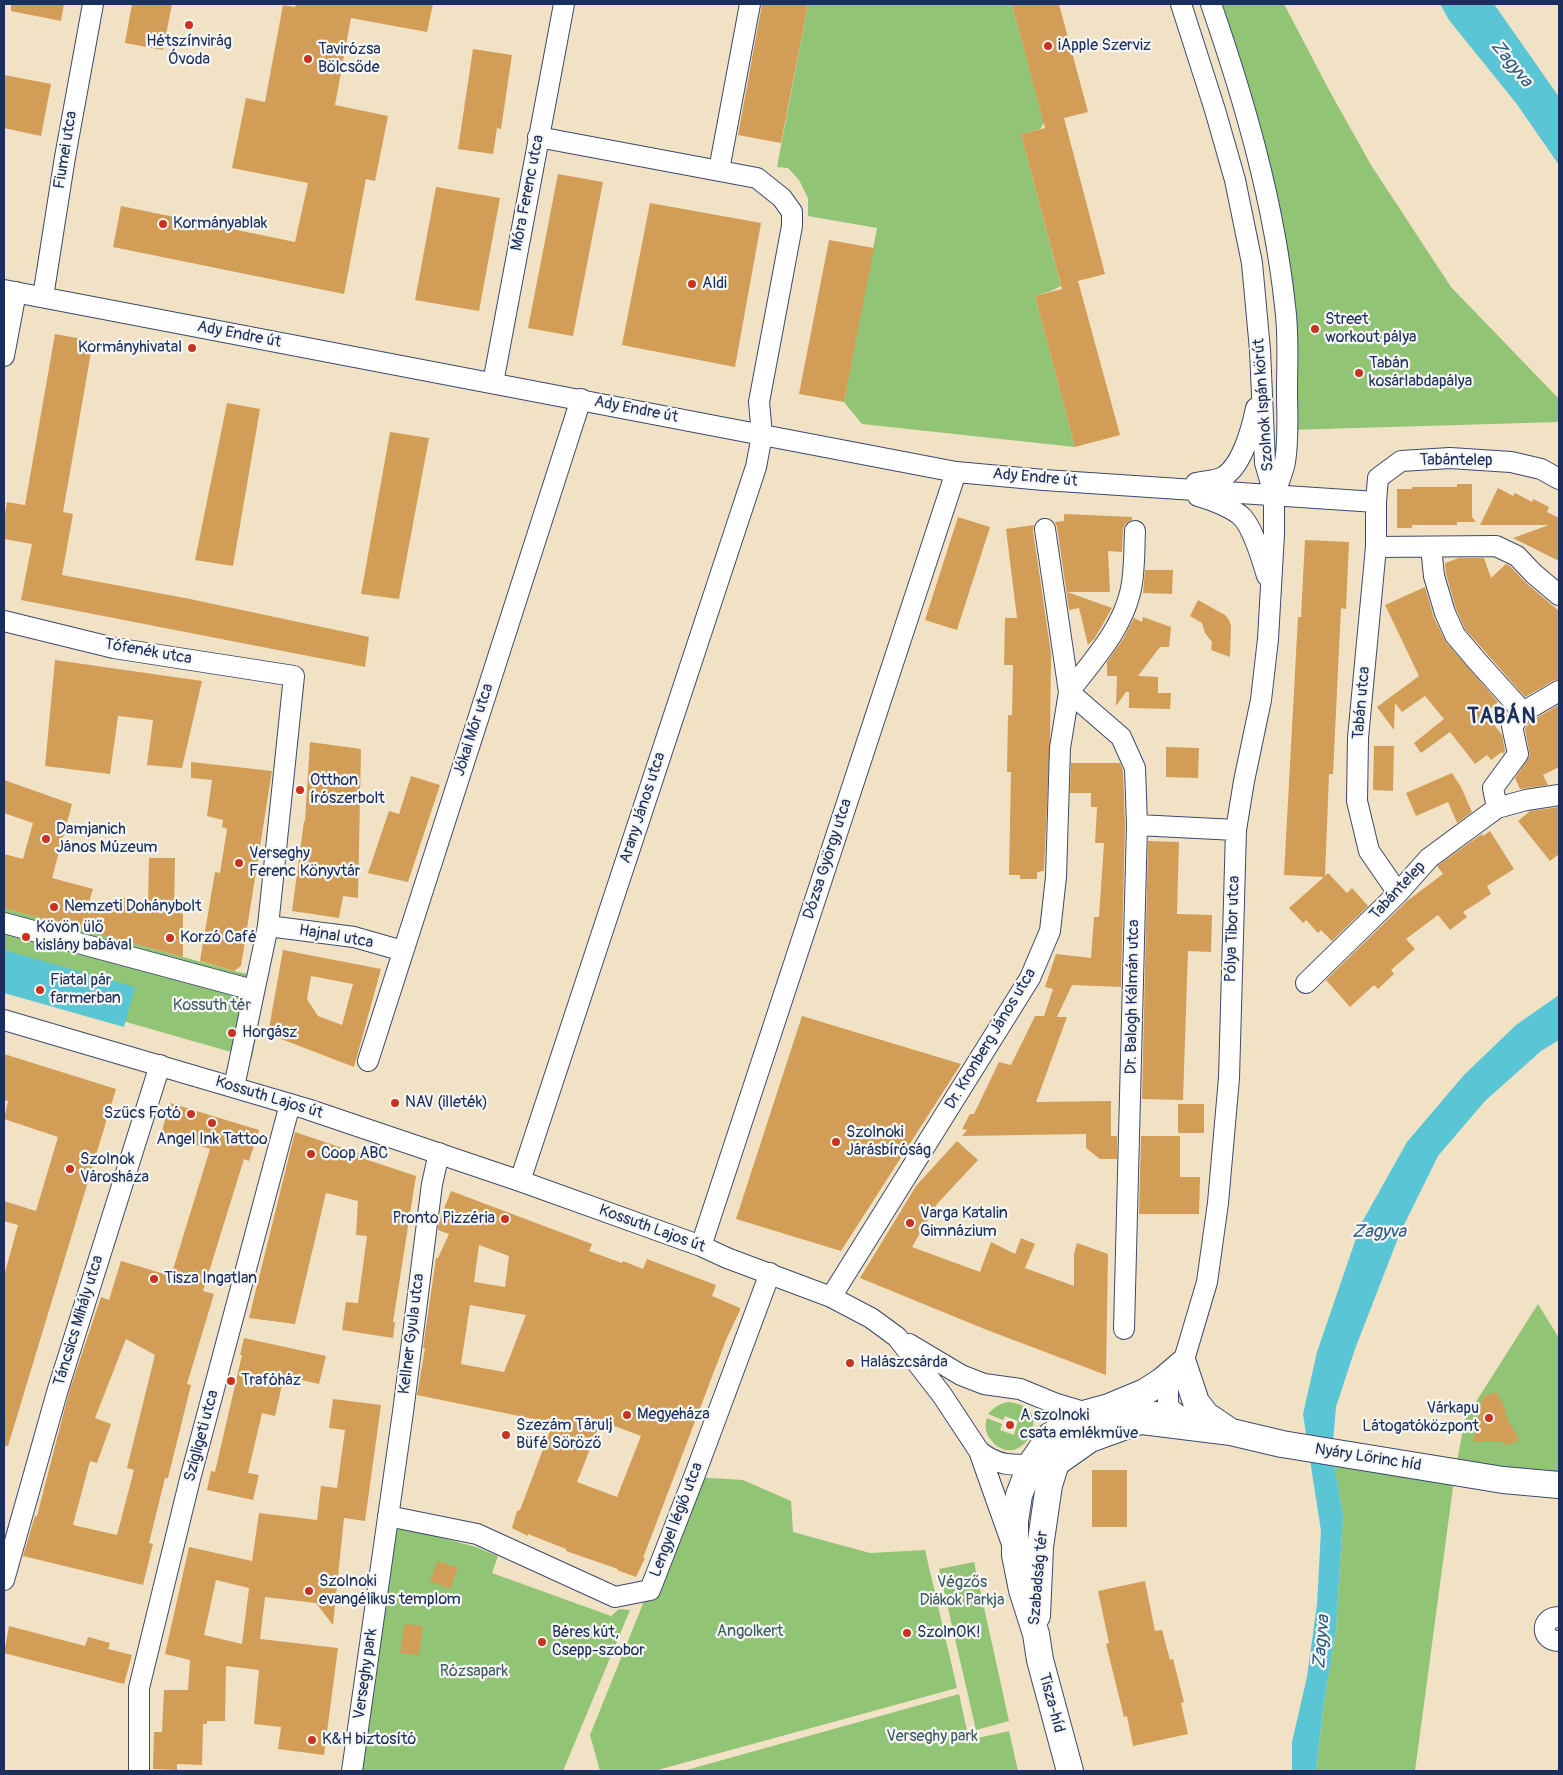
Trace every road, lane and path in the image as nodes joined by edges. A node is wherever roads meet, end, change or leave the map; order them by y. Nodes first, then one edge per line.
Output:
1 (92, 4) edge
2 (564, 4) edge
3 (750, 4) edge
4 (1182, 4) edge
5 (1211, 4) edge
6 (538, 137) junction
7 (719, 170) junction
8 (10, 291) edge
9 (43, 297) junction
10 (4, 356) edge
11 (492, 383) junction
12 (1260, 388) junction
13 (581, 399) junction
14 (762, 435) junction
15 (956, 472) junction
16 (1559, 479) edge
17 (1172, 488) junction
18 (1274, 494) junction
19 (1376, 502) junction
20 (1045, 529) dead end
21 (1135, 531) dead end
22 (1376, 547) junction
23 (1431, 547) junction
24 (1271, 590) junction
25 (1559, 595) edge
26 (4, 621) edge
27 (1559, 691) edge
28 (1069, 692) junction
29 (1523, 712) junction
30 (1559, 795) edge
31 (1497, 808) junction
32 (1137, 825) junction
33 (1236, 830) junction
34 (1398, 893) junction
35 (4, 923) edge
36 (268, 926) junction
37 (402, 951) junction
38 (1306, 983) dead end
39 (253, 990) junction
40 (4, 1020) edge
41 (368, 1061) dead end
42 (160, 1065) junction
43 (234, 1088) junction
44 (290, 1104) junction
45 (439, 1153) junction
46 (520, 1181) junction
47 (701, 1246) junction
48 (770, 1274) junction
49 (831, 1297) junction
50 (1124, 1329) dead end
51 (898, 1338) junction
52 (1183, 1363) junction
53 (1032, 1395) junction
54 (1087, 1413) junction
55 (1156, 1414) junction
56 (1231, 1432) junction
57 (1050, 1436) junction
58 (979, 1451) junction
59 (1044, 1463) junction
60 (1559, 1485) edge
61 (388, 1516) junction
62 (1016, 1555) junction
63 (4, 1580) edge
64 (1559, 1617) edge
65 (1036, 1634) junction
66 (1559, 1641) edge
67 (139, 1771) edge
68 (352, 1771) edge
69 (1070, 1771) edge

1 - 9 street, Fiumei utca
2 - 6 street, Móra Ferenc utca
3 - 7 street
4 - 12 street, Szolnok Ispán körút
5 - 18 street, Szolnok Ispán körút
6 - 7 street
6 - 11 street, Móra Ferenc utca
7 - 14 street, Arany János utca
8 - 9 street, Ady Endre út
8 - 10 street
9 - 11 street, Ady Endre út
11 - 13 street, Ady Endre út
12 - 17 street
12 - 18 street, Szolnok Ispán körút
13 - 14 street, Ady Endre út
13 - 37 street, Jókai Mór utca
14 - 15 street, Ady Endre út
14 - 46 street, Arany János utca
15 - 17 street, Ady Endre út
15 - 47 street, Dózsa György utca
16 - 19 street, Tabántelep
17 - 18 street, Ady Endre út
17 - 24 street
18 - 19 street, Ady Endre út
18 - 24 street, Pólya Tibor utca
19 - 22 street, Tabán utca
20 - 28 street, Dr. Kronberg János utca
21 - 28 street, Dr. Kronberg János utca
22 - 23 street
22 - 34 street, Tabán utca
23 - 25 street
23 - 29 street
24 - 33 street, Pólya Tibor utca
26 - 36 street, Tófenék utca
27 - 29 street
28 - 32 street, Dr. Balogh Kálmán utca
28 - 49 street, Dr. Kronberg János utca
29 - 31 street
30 - 31 street, Tabántelep
31 - 34 street, Tabántelep
32 - 33 street
32 - 50 street, Dr. Balogh Kálmán utca
33 - 52 street, Pólya Tibor utca
34 - 38 street, Tabántelep
35 - 39 street
36 - 37 street, Hajnal utca
36 - 39 street
37 - 41 street, Jókai Mór utca
39 - 43 street
40 - 42 street
42 - 43 street, Kossuth Lajos út
42 - 63 street, Táncsics Mihály utca
43 - 44 street, Kossuth Lajos út
44 - 45 street, Kossuth Lajos út
44 - 67 street, Szigligeti utca
45 - 46 street, Kossuth Lajos út
45 - 61 street, Kellner Gyula utca
46 - 47 street, Kossuth Lajos út
47 - 48 street, Kossuth Lajos út
48 - 49 street, Kossuth Lajos út
48 - 61 street, Lengyel légió utca
49 - 51 street, Kossuth Lajos út
51 - 53 street
51 - 58 street, Kossuth Lajos út
52 - 54 main road
52 - 55 street, Pólya Tibor utca
52 - 56 main road
53 - 54 street
53 - 57 street
54 - 55 main road, Nyáry Lőrinc híd
54 - 57 main road, Szabadság tér
55 - 56 main road, Nyáry Lőrinc híd
55 - 59 main road
56 - 60 main road, Nyáry Lőrinc híd
57 - 59 main road, Szabadság tér
58 - 59 street
58 - 62 street, Kossuth Lajos út
59 - 62 main road, Szabadság tér
59 - 65 main road, Szabadság tér
61 - 68 street, Verseghy park
62 - 65 main road, Szabadság tér
64 - 66 street
65 - 69 main road, Tisza-híd

